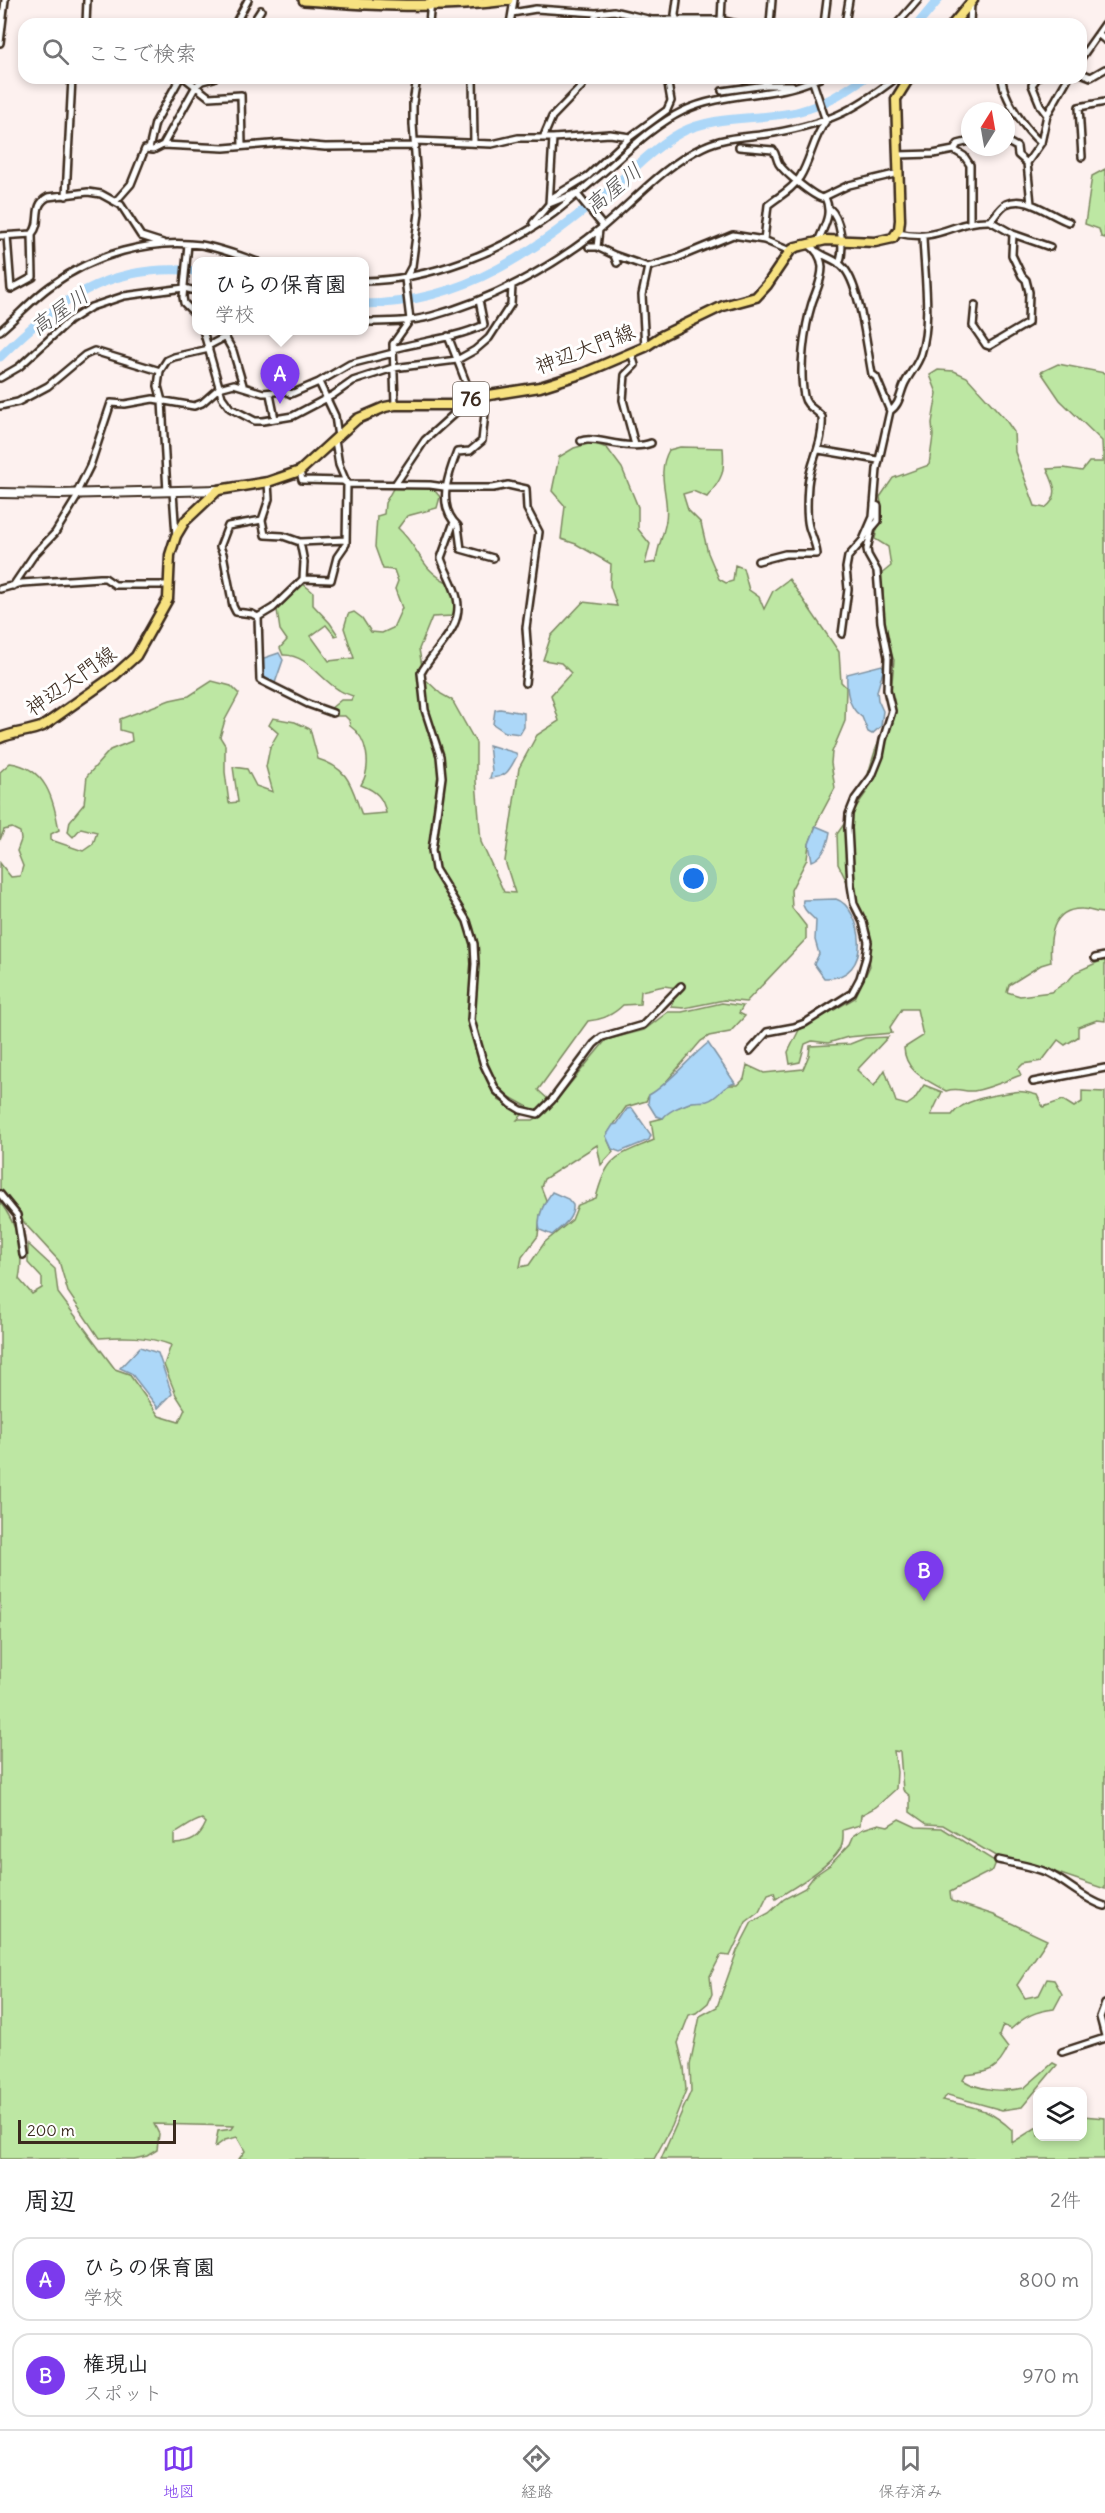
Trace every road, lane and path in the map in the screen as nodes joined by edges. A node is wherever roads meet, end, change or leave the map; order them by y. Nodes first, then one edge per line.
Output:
1 (5, 0) edge
2 (87, 0) edge
3 (248, 0) edge
4 (304, 0) edge
5 (508, 0) edge
6 (514, 0) edge
7 (677, 0) edge
8 (722, 0) edge
9 (772, 0) edge
10 (827, 0) edge
11 (849, 0) edge
12 (918, 0) edge
13 (972, 1) edge
14 (430, 3) edge
15 (261, 10) dead end
16 (596, 13) junction
17 (512, 14) junction
18 (86, 18) edge
19 (238, 18) edge
20 (256, 18) edge
21 (429, 18) edge
22 (511, 18) edge
23 (595, 18) edge
24 (644, 18) edge
25 (677, 18) edge
26 (721, 18) edge
27 (770, 18) edge
28 (825, 18) edge
29 (846, 18) edge
30 (902, 18) edge
31 (958, 18) edge
32 (971, 18) edge
33 (1105, 24) edge
34 (1098, 34) junction
35 (1105, 40) edge
36 (0, 43) edge
37 (1087, 50) edge
38 (1105, 69) edge
39 (1087, 75) edge
40 (72, 84) edge
41 (177, 84) edge
42 (193, 84) edge
43 (198, 84) edge
44 (416, 84) edge
45 (473, 84) edge
46 (583, 84) edge
47 (668, 84) edge
48 (803, 84) edge
49 (814, 84) edge
50 (887, 84) edge
51 (905, 84) edge
52 (1003, 84) edge
53 (1033, 84) edge
54 (1065, 84) edge
55 (766, 85) joint
56 (196, 86) junction
57 (800, 86) junction
58 (722, 91) dead end
59 (1105, 102) edge
60 (667, 110) junction
61 (683, 111) junction
62 (1047, 115) junction
63 (826, 121) junction
64 (630, 137) junction
65 (543, 138) junction
66 (553, 138) junction
67 (474, 142) junction
68 (416, 143) junction
69 (961, 143) edge
70 (1041, 143) junction
71 (163, 145) junction
72 (242, 146) junction
73 (1015, 146) edge
74 (739, 147) dead end
75 (149, 149) junction
76 (954, 150) junction
77 (898, 155) junction
78 (1082, 157) dead end
79 (1027, 163) junction
80 (899, 173) junction
81 (798, 180) junction
82 (577, 194) junction
83 (66, 196) junction
84 (825, 197) junction
85 (116, 201) junction
86 (549, 201) junction
87 (1031, 204) junction
88 (829, 208) junction
89 (990, 221) junction
90 (970, 222) junction
91 (1069, 222) dead end
92 (531, 227) junction
93 (601, 227) junction
94 (898, 233) junction
95 (32, 234) junction
96 (1013, 234) junction
97 (3, 236) edge
98 (923, 236) junction
99 (764, 240) junction
100 (841, 240) junction
101 (164, 244) junction
102 (188, 245) junction
103 (814, 245) junction
104 (589, 247) dead end
105 (597, 247) junction
106 (1050, 247) dead end
107 (790, 251) junction
108 (614, 255) junction
109 (244, 257) edge
110 (617, 263) dead end
111 (839, 264) junction
112 (648, 267) junction
113 (405, 280) junction
114 (369, 281) edge
115 (512, 286) junction
116 (185, 287) junction
117 (192, 290) edge
118 (479, 300) junction
119 (975, 305) dead end
120 (192, 311) edge
121 (410, 319) junction
122 (369, 322) edge
123 (0, 331) edge
124 (205, 335) edge
125 (448, 336) junction
126 (225, 337) joint
127 (645, 347) junction
128 (209, 348) junction
129 (393, 351) junction
130 (631, 352) junction
131 (457, 360) junction
132 (393, 368) junction
133 (160, 371) junction
134 (0, 378) edge
135 (319, 382) junction
136 (243, 386) junction
137 (219, 388) junction
138 (270, 394) junction
139 (479, 397) junction
140 (327, 399) junction
141 (162, 401) junction
142 (465, 401) junction
143 (395, 405) junction
144 (0, 406) edge
145 (890, 411) junction
146 (275, 419) junction
147 (336, 439) junction
148 (581, 441) dead end
149 (651, 443) dead end
150 (635, 445) junction
151 (819, 450) junction
152 (878, 460) junction
153 (300, 471) junction
154 (268, 482) junction
155 (396, 483) junction
156 (346, 484) junction
157 (446, 487) junction
158 (218, 490) junction
159 (170, 492) junction
160 (0, 493) edge
161 (78, 494) junction
162 (874, 504) junction
163 (262, 520) junction
164 (454, 522) junction
165 (176, 536) junction
166 (346, 540) junction
167 (300, 542) junction
168 (493, 558) dead end
169 (758, 561) dead end
170 (303, 579) junction
171 (169, 585) junction
172 (13, 586) junction
173 (0, 589) edge
174 (258, 617) junction
175 (842, 633) dead end
176 (525, 683) dead end
177 (333, 713) dead end
178 (0, 738) edge
179 (1105, 956) edge
180 (1095, 958) dead end
181 (681, 986) dead end
182 (750, 1051) dead end
183 (1105, 1068) edge
184 (1033, 1082) dead end
185 (0, 1194) edge
186 (23, 1255) dead end
187 (998, 1860) dead end
188 (1105, 1906) edge
189 (1105, 2004) edge
190 (1105, 2037) edge
191 (1062, 2052) dead end

1 - 36 street
2 - 18 street
3 - 19 street
4 - 14 highway
5 - 14 highway
6 - 17 street
7 - 25 street
8 - 26 street
9 - 27 street
10 - 28 street
11 - 29 street
12 - 30 street
13 - 31 main road
13 - 32 street
14 - 21 street
15 - 20 street
16 - 17 street
16 - 23 street
16 - 24 street
17 - 22 street
33 - 34 street
34 - 35 street
34 - 37 street
38 - 39 street
40 - 83 street
41 - 75 street
42 - 56 street
43 - 56 street
44 - 68 street
45 - 67 street
46 - 65 street
47 - 60 street
48 - 57 street
49 - 63 street
50 - 63 street
51 - 77 main road
52 - 70 street
53 - 62 street
54 - 62 street
55 - 57 street
55 - 58 street
56 - 71 street
56 - 72 street
57 - 61 street
59 - 78 street
60 - 61 street
60 - 64 street
61 - 82 street
62 - 70 street
63 - 81 street
63 - 93 street
64 - 66 street
64 - 86 street
65 - 66 street
65 - 67 street
66 - 86 street
67 - 68 street
68 - 72 street
68 - 113 street
69 - 76 street
70 - 79 street
71 - 72 street
71 - 75 street
73 - 79 street
74 - 81 street
75 - 85 street
76 - 77 street
76 - 90 street
77 - 80 main road
79 - 87 street
80 - 84 street
80 - 94 main road
81 - 84 street
81 - 99 street
82 - 86 street
82 - 92 street
82 - 93 street
83 - 85 street
83 - 95 street
84 - 88 street
85 - 101 street
86 - 92 street
87 - 89 street
87 - 91 street
88 - 100 street
88 - 103 street
89 - 90 street
89 - 96 street
90 - 98 street
92 - 113 street
93 - 105 street
93 - 115 street
94 - 98 street
94 - 100 main road
95 - 97 street
95 - 97 street
96 - 106 street
96 - 119 street
98 - 145 street
99 - 107 street
99 - 112 street
100 - 103 main road
100 - 111 street
101 - 102 street
101 - 123 street
102 - 109 street
102 - 116 street
103 - 107 main road
103 - 111 street
103 - 151 street
104 - 105 street
105 - 108 street
107 - 127 main road, 神辺大門線 / 76
108 - 110 street
108 - 112 street
111 - 145 street
112 - 127 street
113 - 114 street
113 - 121 street
115 - 118 street
115 - 131 street
116 - 117 street
116 - 120 street
116 - 134 street
118 - 121 street
118 - 125 street
121 - 122 street
121 - 129 street
124 - 128 street
125 - 129 street
125 - 131 street
126 - 128 street
126 - 136 street
127 - 130 main road, 神辺大門線 / 76
128 - 133 street
128 - 137 street
129 - 132 street
129 - 135 street
130 - 139 main road, 神辺大門線 / 76
130 - 150 street
131 - 132 street
131 - 139 street
132 - 140 street
132 - 143 street
133 - 141 street
133 - 144 street
135 - 138 street
135 - 140 street
136 - 137 street
136 - 138 street
137 - 141 street
137 - 146 street
138 - 146 street
139 - 142 main road, 神辺大門線 / 76
139 - 157 street
140 - 146 street
140 - 147 street
141 - 159 street
141 - 161 street
142 - 143 main road, 神辺大門線 / 76
142 - 155 street
143 - 147 main road, 神辺大門線 / 76
145 - 152 street
147 - 153 main road, 神辺大門線 / 76
147 - 156 street
148 - 150 street
149 - 150 street
151 - 152 street
151 - 169 street
152 - 162 street
153 - 154 main road, 神辺大門線 / 76
153 - 156 street
154 - 158 main road, 神辺大門線 / 76
154 - 163 street
155 - 156 street
155 - 157 street
156 - 166 street
157 - 164 street
157 - 176 street
158 - 159 street
158 - 165 main road, 神辺大門線
159 - 161 street
159 - 165 street
160 - 161 street
161 - 172 street
162 - 175 street
162 - 182 street
163 - 167 street
163 - 174 street
164 - 168 street
164 - 181 street
165 - 171 main road, 神辺大門線
166 - 167 street
166 - 170 street
167 - 170 street
170 - 174 street
171 - 172 street
171 - 178 main road, 神辺大門線
172 - 173 street
174 - 177 street
179 - 180 street
183 - 184 street
185 - 186 street
187 - 188 street
189 - 190 street
190 - 191 street

